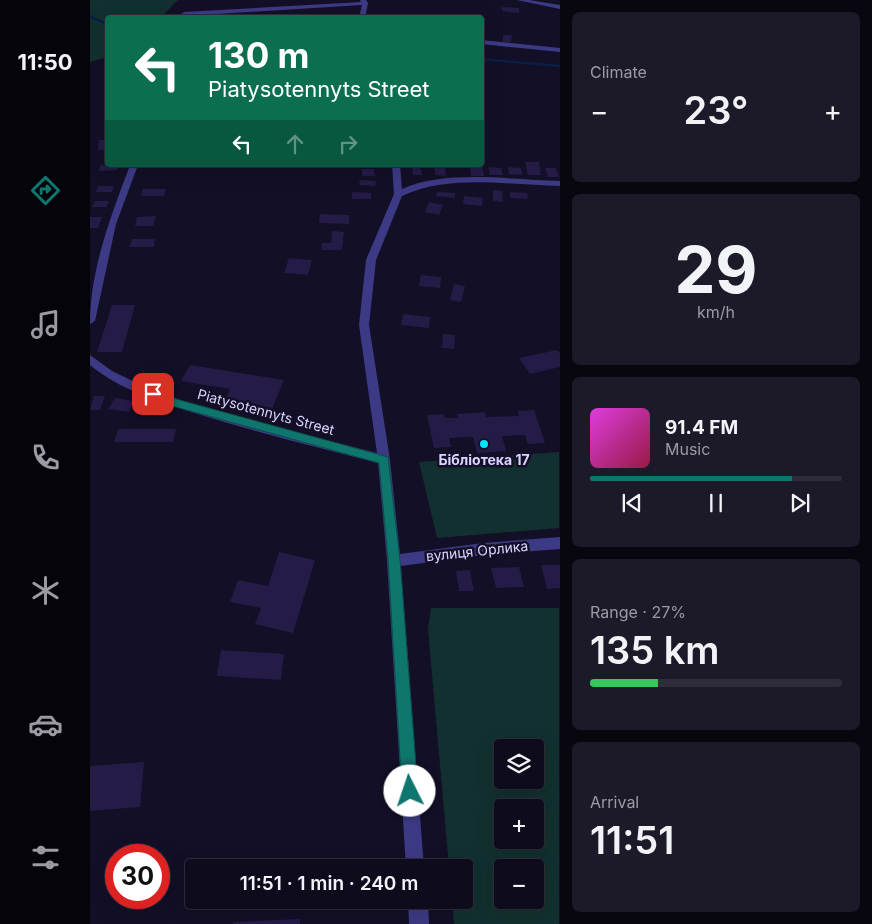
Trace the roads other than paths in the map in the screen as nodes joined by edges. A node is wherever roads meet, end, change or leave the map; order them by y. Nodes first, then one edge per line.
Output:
1 (520, 0) edge
2 (364, 2) edge
3 (560, 7) edge
4 (188, 15) edge
5 (362, 15) edge
6 (484, 42) edge
7 (560, 50) edge
8 (133, 167) edge
9 (396, 167) edge
10 (560, 184) edge
11 (398, 194) junction
12 (90, 322) edge
13 (90, 359) edge
14 (384, 460) junction
15 (560, 543) edge
16 (394, 560) junction
17 (415, 859) edge
18 (418, 909) edge
19 (419, 924) edge

1 - 3 street
2 - 4 street
2 - 5 street
6 - 7 street
8 - 12 street
9 - 11 street
10 - 11 street
11 - 14 street
13 - 14 street, Piatysotennyts Street
14 - 16 street
15 - 16 street, вулиця Орлика
16 - 17 street
18 - 19 street

